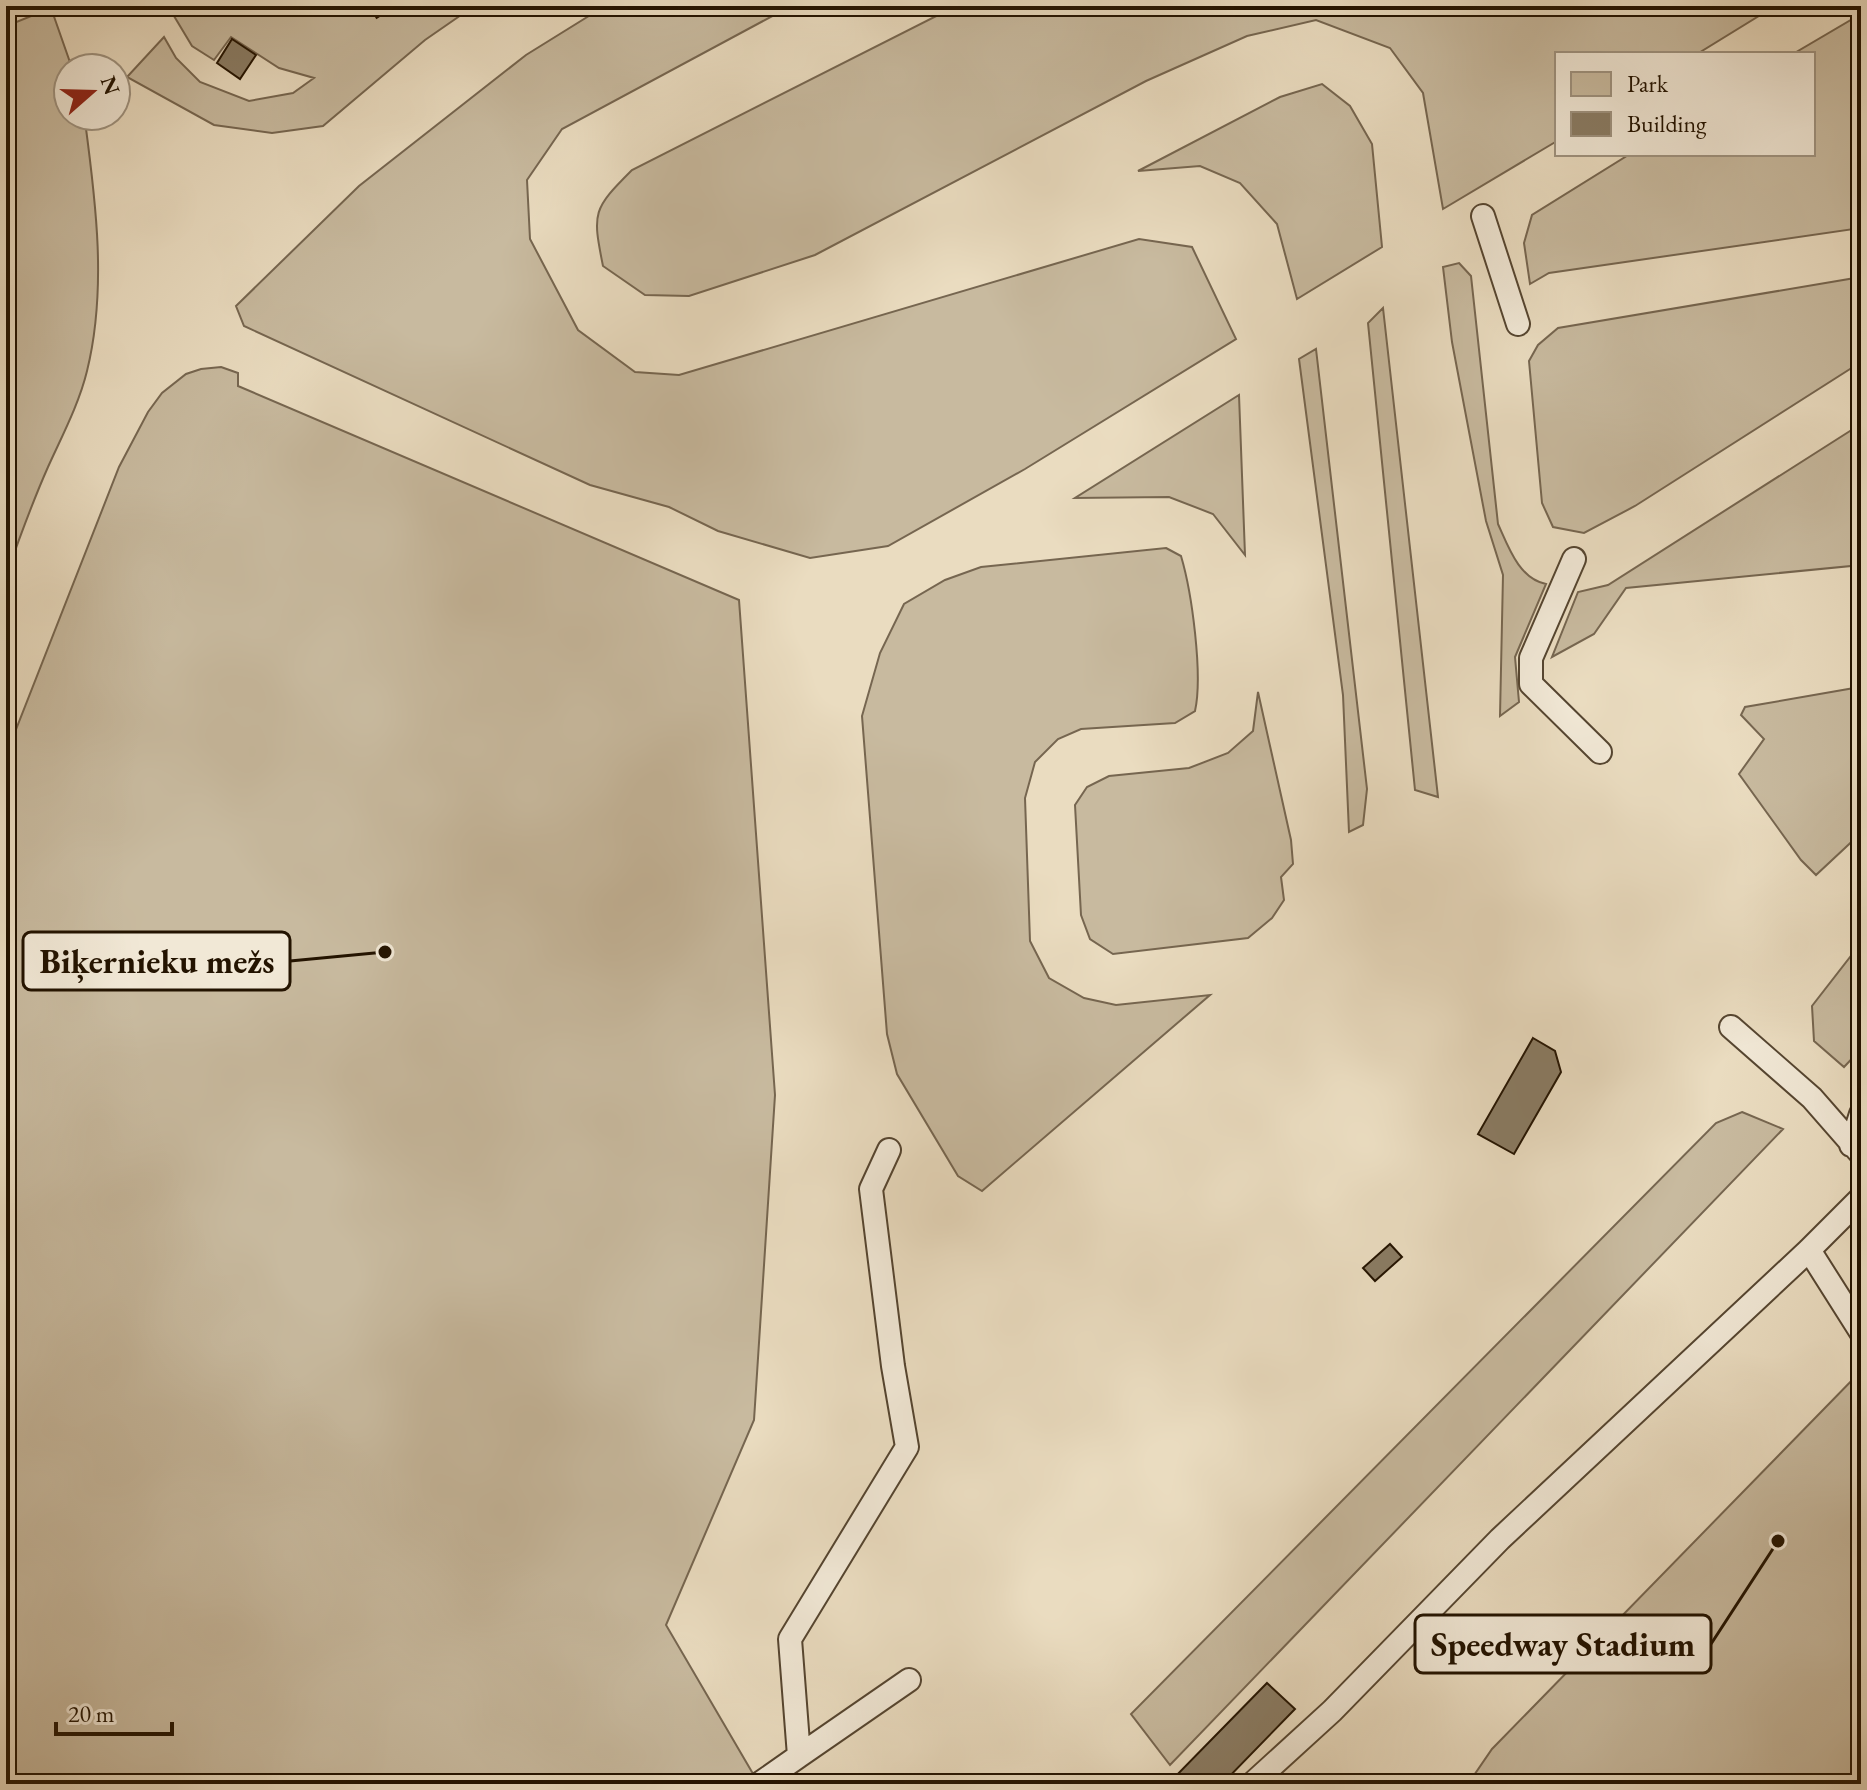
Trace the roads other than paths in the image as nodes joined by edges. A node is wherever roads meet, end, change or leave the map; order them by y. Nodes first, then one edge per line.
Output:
1 (1483, 216) dead end
2 (1518, 324) dead end
3 (1574, 559) dead end
4 (1600, 752) dead end
5 (1731, 1027) dead end
6 (1861, 1114) edge
7 (1856, 1149) edge
8 (889, 1150) dead end
9 (1861, 1198) edge
10 (1809, 1250) junction
11 (1861, 1332) edge
12 (909, 1680) dead end
13 (799, 1756) junction
14 (759, 1784) edge
15 (1252, 1784) edge

1 - 2 lane
3 - 4 lane
5 - 7 lane
6 - 7 lane
8 - 13 lane
9 - 10 lane
10 - 11 lane
10 - 15 lane
12 - 13 lane
13 - 14 lane

